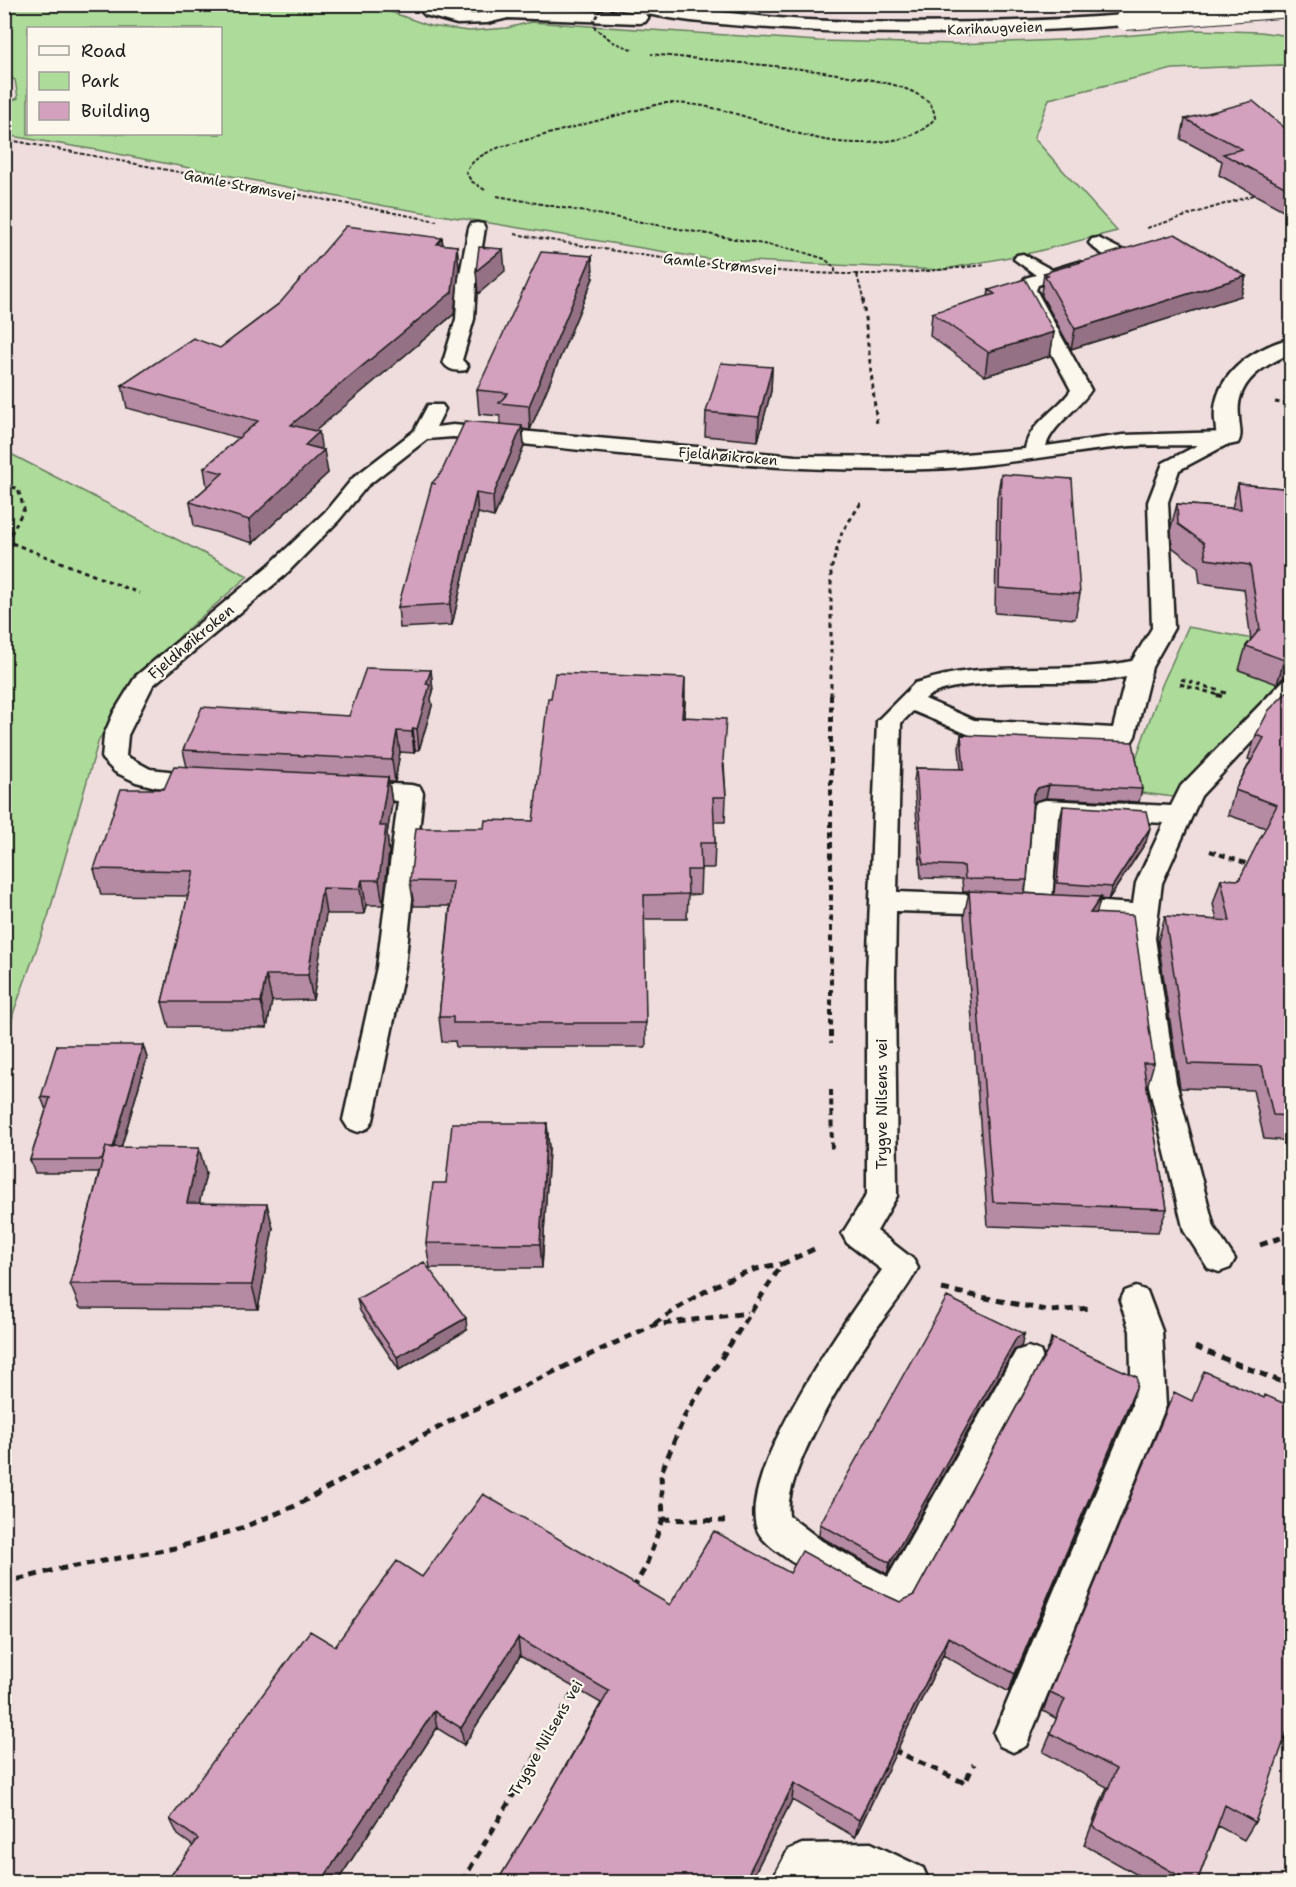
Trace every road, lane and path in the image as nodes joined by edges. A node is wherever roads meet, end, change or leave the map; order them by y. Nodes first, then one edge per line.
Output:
1 (422, 4) edge
2 (604, 4) edge
3 (615, 4) edge
4 (1292, 7) edge
5 (516, 9) edge
6 (697, 17) junction
7 (4, 139) edge
8 (477, 228) junction
9 (1098, 243) dead end
10 (1023, 259) dead end
11 (835, 273) junction
12 (1048, 275) junction
13 (1292, 345) edge
14 (459, 366) dead end
15 (435, 409) dead end
16 (422, 434) junction
17 (1229, 438) junction
18 (1035, 454) junction
19 (879, 463) junction
20 (4, 484) edge
21 (6, 541) edge
22 (139, 593) dead end
23 (1140, 668) junction
24 (1178, 683) dead end
25 (1292, 685) edge
26 (1223, 697) dead end
27 (910, 700) junction
28 (1266, 710) junction
29 (223, 783) edge
30 (328, 789) edge
31 (1175, 826) junction
32 (1258, 868) edge
33 (885, 901) junction
34 (1038, 906) junction
35 (1145, 914) junction
36 (831, 1044) dead end
37 (831, 1079) dead end
38 (358, 1120) dead end
39 (833, 1156) dead end
40 (858, 1234) junction
41 (1219, 1259) dead end
42 (782, 1264) junction
43 (902, 1268) junction
44 (748, 1313) junction
45 (1141, 1316) junction
46 (653, 1325) junction
47 (1028, 1361) dead end
48 (1292, 1386) edge
49 (663, 1519) junction
50 (771, 1522) junction
51 (4, 1583) edge
52 (627, 1599) edge
53 (580, 1681) edge
54 (1013, 1733) dead end
55 (883, 1745) edge
56 (965, 1783) dead end
57 (462, 1882) edge
58 (791, 1882) edge
59 (909, 1882) edge

1 - 5 main road, Karihaugveien
2 - 11 path, bridge
3 - 6 main road, Karihaugveien
4 - 6 main road, Karihaugveien, bridge
5 - 6 main road, Karihaugveien
7 - 8 path, Gamle Strømsvei
8 - 11 path, Gamle Strømsvei
8 - 14 lane
9 - 12 lane
10 - 12 lane
11 - 19 path, Gamle Strømsvei
12 - 18 lane
13 - 17 main road
15 - 16 lane, Fjeldhøikroken
16 - 19 lane, Fjeldhøikroken
16 - 29 lane, Fjeldhøikroken
17 - 18 lane
17 - 23 lane
18 - 19 lane, Fjeldhøikroken
19 - 36 path
20 - 21 path
21 - 22 path
23 - 27 lane, Trygve Nilsens vei
23 - 27 lane
23 - 28 path
24 - 26 path
25 - 28 lane
27 - 33 lane, Trygve Nilsens vei
28 - 31 lane
30 - 38 lane
31 - 32 path
31 - 34 lane
31 - 35 lane
33 - 34 lane
33 - 40 lane, Trygve Nilsens vei
34 - 35 lane
35 - 41 lane
37 - 39 path
40 - 42 path
40 - 43 lane
42 - 44 path
42 - 46 path
43 - 45 path
43 - 50 lane
44 - 46 path
44 - 49 path
45 - 48 path
45 - 54 lane
46 - 51 path
47 - 50 lane
49 - 50 path
49 - 52 path
53 - 57 path, Trygve Nilsens vei
55 - 56 path
58 - 59 lane

